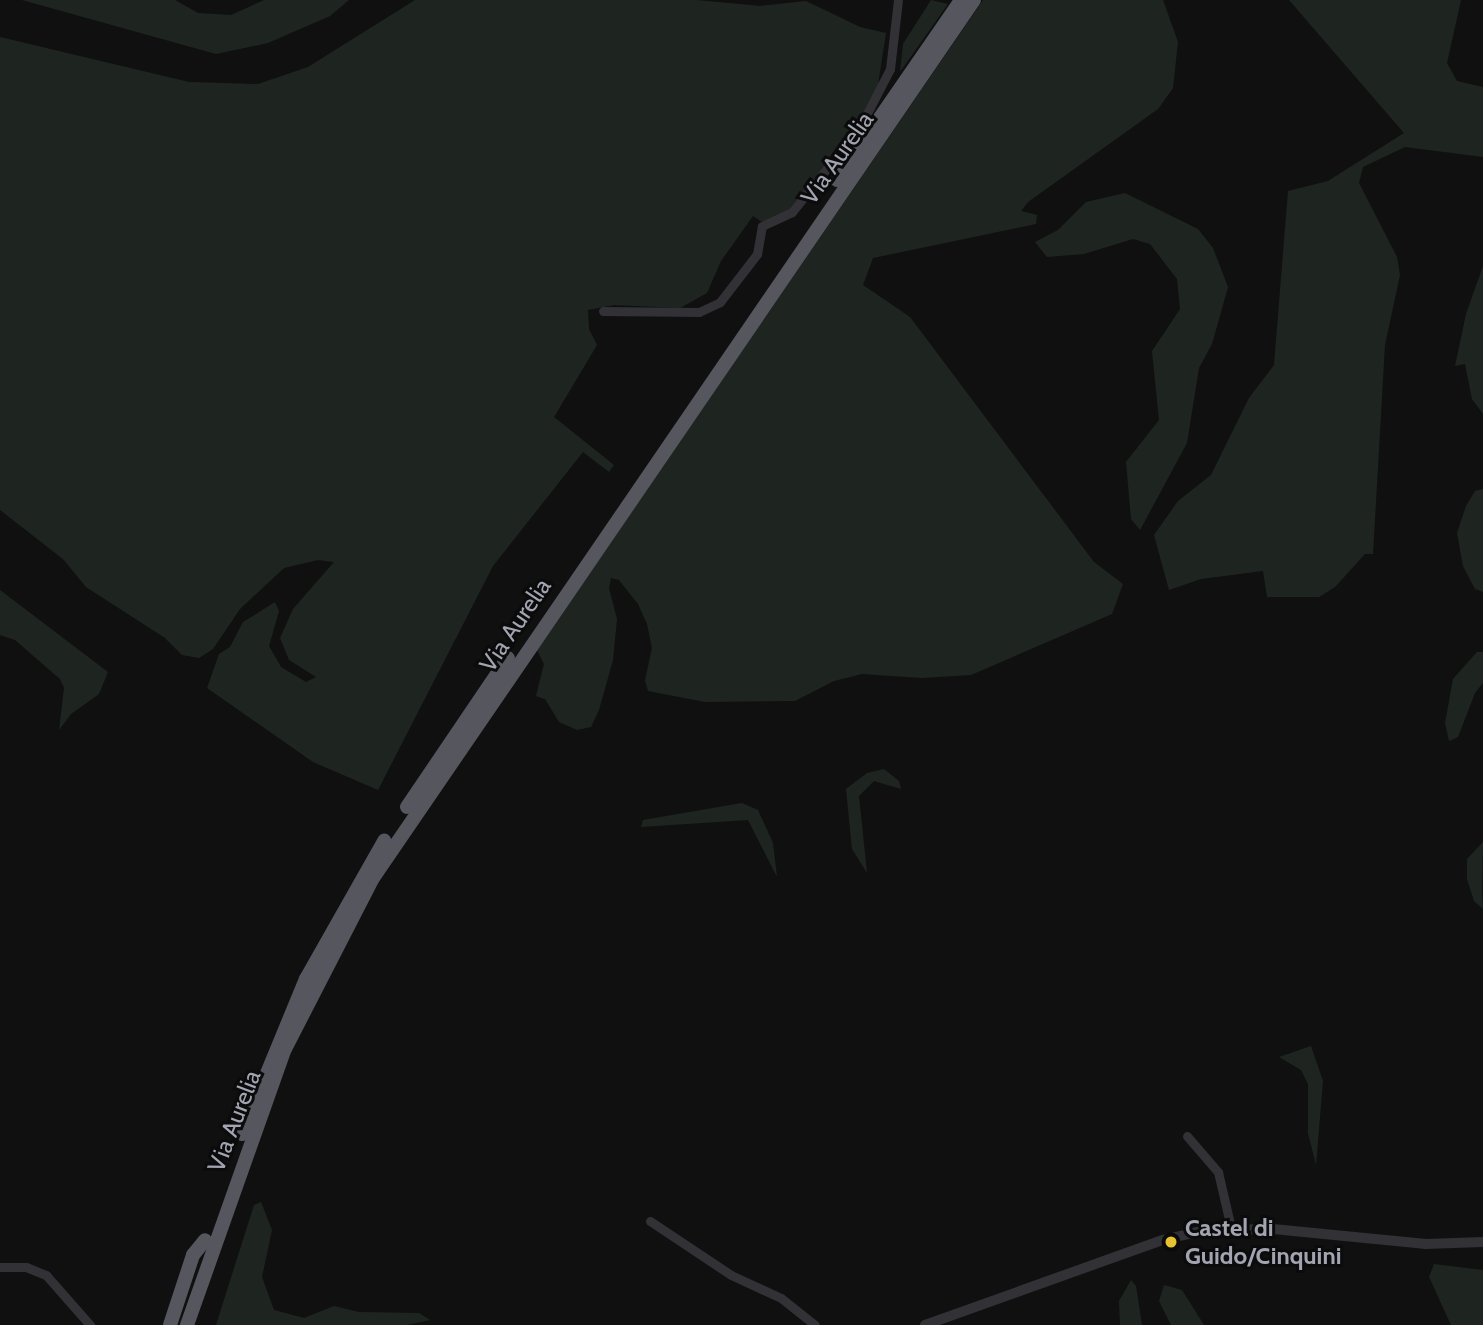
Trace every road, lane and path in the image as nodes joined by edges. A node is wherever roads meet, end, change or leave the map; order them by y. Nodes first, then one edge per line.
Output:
1 (898, 0) edge
2 (961, 0) edge
3 (974, 0) edge
4 (603, 311) dead end
5 (1187, 1136) dead end
6 (224, 1213) junction
7 (650, 1221) dead end
8 (1231, 1228) junction
9 (205, 1240) junction
10 (1483, 1242) edge
11 (0, 1267) edge
12 (90, 1325) edge
13 (170, 1325) edge
14 (177, 1325) edge
15 (187, 1325) edge
16 (194, 1325) edge
17 (815, 1325) edge
18 (925, 1325) edge

1 - 4 street
2 - 9 highway, Via Aurelia
3 - 6 highway, Via Aurelia
5 - 8 street
6 - 15 highway, Via Aurelia
6 - 16 highway
7 - 17 street
8 - 10 street
8 - 18 street
9 - 13 highway
9 - 14 highway, Via Aurelia
11 - 12 street

